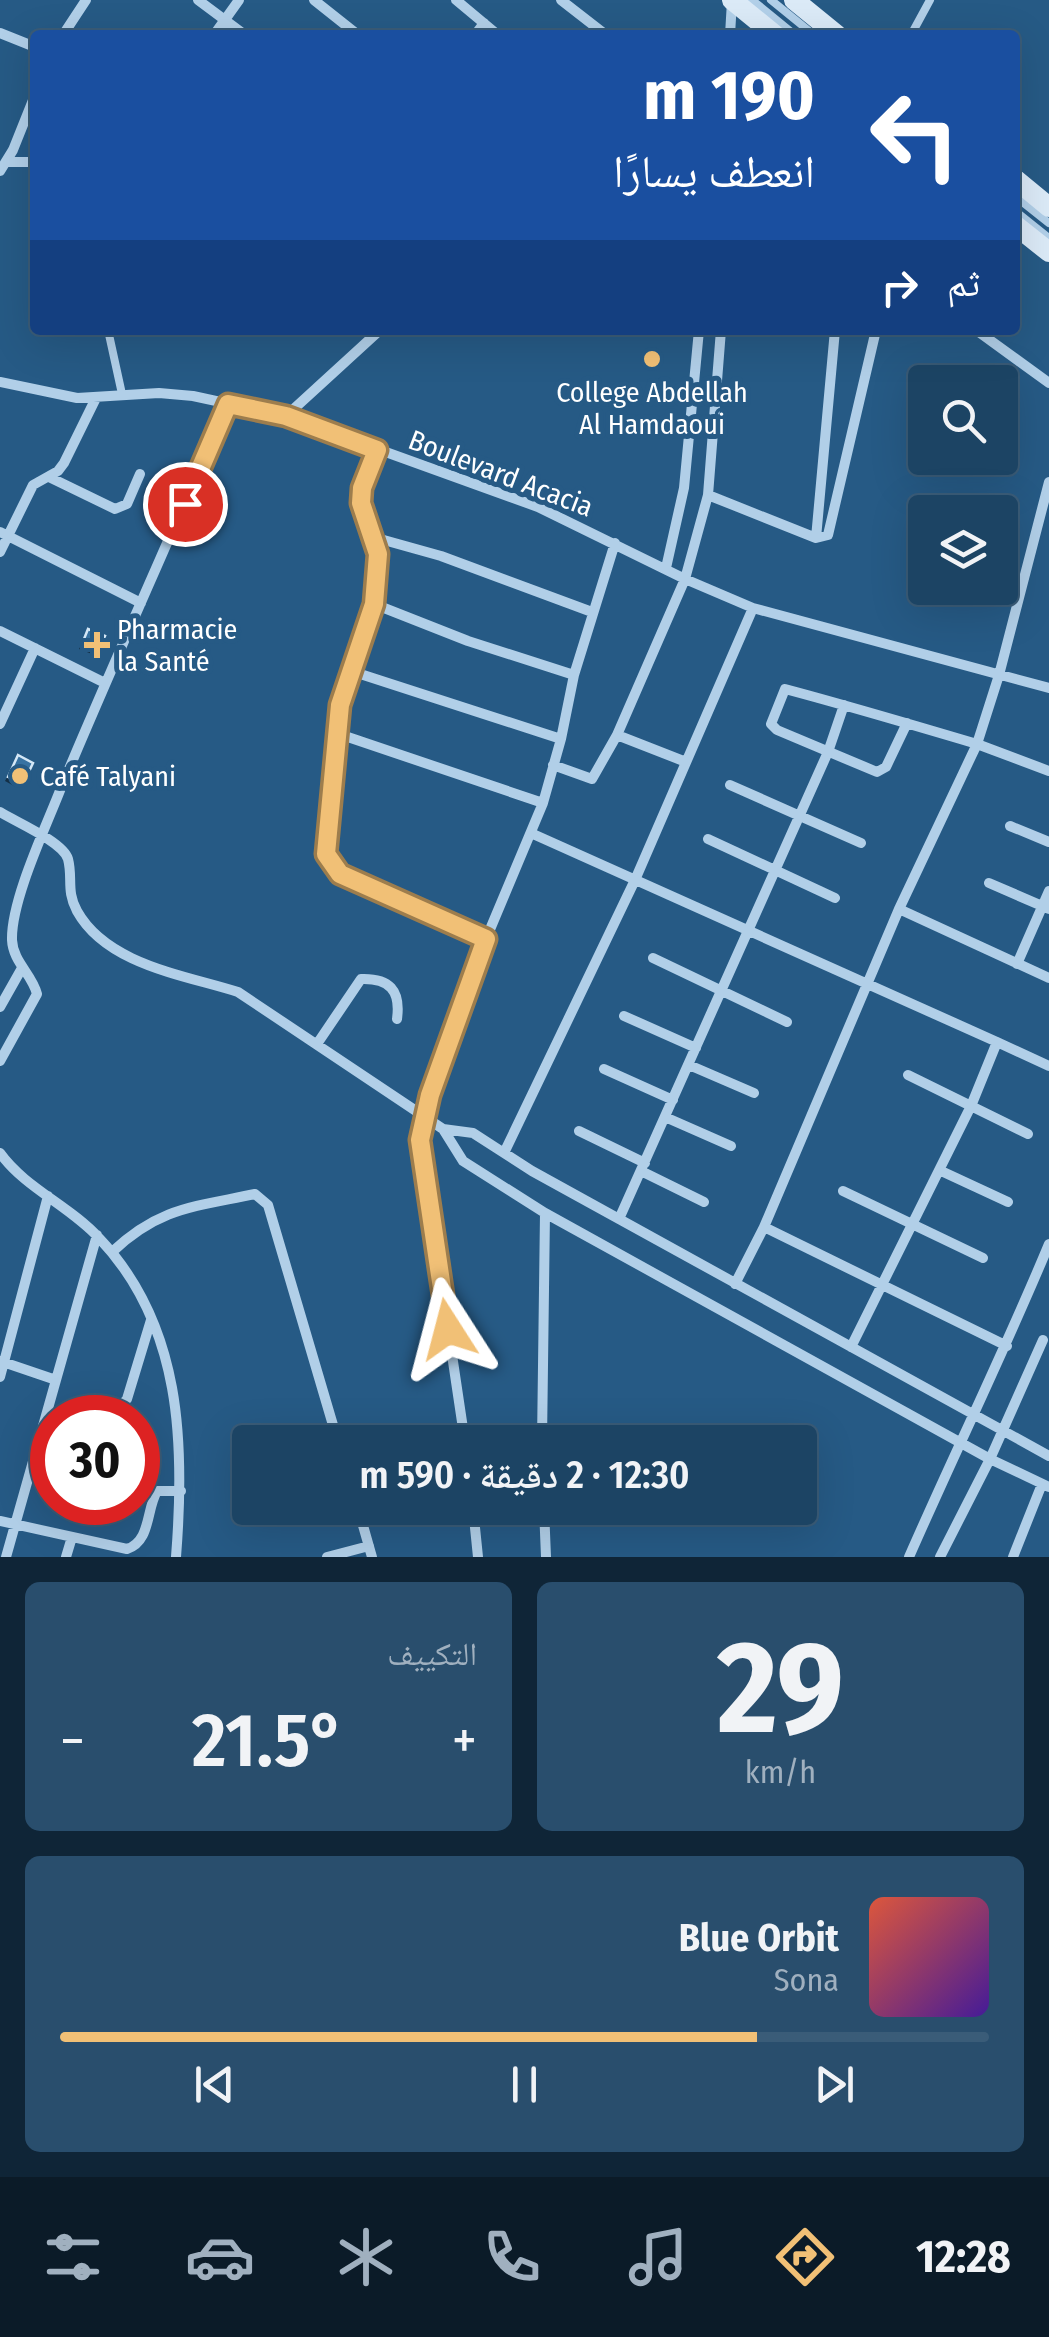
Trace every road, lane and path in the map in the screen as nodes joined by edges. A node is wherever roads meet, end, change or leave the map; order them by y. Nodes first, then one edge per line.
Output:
1 (86, 0) edge
2 (198, 0) edge
3 (239, 0) edge
4 (314, 0) edge
5 (456, 0) edge
6 (561, 0) edge
7 (732, 0) edge
8 (752, 0) edge
9 (770, 0) edge
10 (794, 0) edge
11 (930, 0) edge
12 (224, 20) junction
13 (484, 23) junction
14 (66, 30) edge
15 (217, 30) edge
16 (238, 30) edge
17 (347, 30) edge
18 (478, 30) edge
19 (492, 30) edge
20 (600, 30) edge
21 (730, 30) edge
22 (769, 30) edge
23 (789, 30) edge
24 (808, 30) edge
25 (832, 30) edge
26 (914, 30) edge
27 (0, 32) edge
28 (30, 45) edge
29 (30, 107) edge
30 (0, 144) edge
31 (7, 161) edge
32 (1020, 183) edge
33 (1020, 200) edge
34 (1049, 206) edge
35 (1020, 214) edge
36 (1049, 223) edge
37 (1020, 229) edge
38 (1049, 238) edge
39 (1049, 252) edge
40 (109, 335) edge
41 (375, 335) edge
42 (699, 335) edge
43 (721, 335) edge
44 (835, 335) edge
45 (875, 335) edge
46 (983, 335) edge
47 (0, 382) edge
48 (1049, 383) edge
49 (122, 394) junction
50 (96, 398) junction
51 (228, 404) junction
52 (286, 416) junction
53 (377, 450) junction
54 (140, 474) dead end
55 (49, 477) junction
56 (1049, 482) edge
57 (708, 494) junction
58 (4, 534) edge
59 (373, 537) junction
60 (816, 538) junction
61 (614, 543) junction
62 (0, 552) edge
63 (666, 568) junction
64 (685, 579) junction
65 (140, 603) junction
66 (374, 604) junction
67 (753, 608) junction
68 (592, 612) junction
69 (0, 631) edge
70 (35, 648) junction
71 (351, 670) junction
72 (574, 675) junction
73 (999, 675) junction
74 (105, 682) junction
75 (1049, 688) edge
76 (844, 705) junction
77 (907, 723) junction
78 (0, 724) edge
79 (336, 734) junction
80 (617, 735) junction
81 (561, 739) junction
82 (978, 744) junction
83 (828, 752) junction
84 (686, 762) junction
85 (554, 766) junction
86 (1049, 771) edge
87 (730, 784) dead end
88 (543, 803) junction
89 (0, 812) edge
90 (799, 816) junction
91 (1010, 826) dead end
92 (533, 834) junction
93 (41, 837) junction
94 (708, 839) dead end
95 (1049, 842) edge
96 (862, 843) dead end
97 (776, 870) junction
98 (635, 880) junction
99 (989, 883) dead end
100 (1049, 891) edge
101 (835, 898) dead end
102 (1046, 908) edge
103 (898, 909) junction
104 (749, 930) junction
105 (486, 939) junction
106 (653, 958) dead end
107 (1017, 964) junction
108 (22, 968) junction
109 (1049, 978) edge
110 (868, 983) junction
111 (722, 991) junction
112 (0, 1007) edge
113 (624, 1016) dead end
114 (397, 1019) dead end
115 (787, 1022) dead end
116 (997, 1042) junction
117 (317, 1044) junction
118 (696, 1048) junction
119 (0, 1061) edge
120 (688, 1065) junction
121 (1049, 1066) edge
122 (604, 1069) dead end
123 (908, 1075) dead end
124 (754, 1092) dead end
125 (673, 1100) junction
126 (971, 1106) junction
127 (424, 1116) junction
128 (665, 1118) junction
129 (443, 1128) junction
130 (579, 1131) dead end
131 (1028, 1134) dead end
132 (731, 1146) dead end
133 (0, 1153) edge
134 (504, 1153) junction
135 (643, 1167) junction
136 (5, 1168) edge
137 (939, 1170) junction
138 (843, 1191) dead end
139 (48, 1196) junction
140 (704, 1202) dead end
141 (1008, 1202) dead end
142 (545, 1212) junction
143 (620, 1219) junction
144 (913, 1224) junction
145 (764, 1227) junction
146 (97, 1235) junction
147 (1049, 1244) edge
148 (112, 1252) junction
149 (982, 1258) dead end
150 (735, 1284) junction
151 (880, 1286) junction
152 (151, 1319) junction
153 (1043, 1340) dead end
154 (851, 1346) junction
155 (1007, 1346) junction
156 (2, 1362) edge
157 (0, 1377) edge
158 (56, 1380) junction
159 (128, 1395) edge
160 (974, 1414) junction
161 (333, 1425) edge
162 (462, 1425) edge
163 (542, 1425) edge
164 (1003, 1432) junction
165 (959, 1442) junction
166 (1049, 1456) edge
167 (990, 1459) junction
168 (1046, 1486) edge
169 (181, 1490) junction
170 (0, 1520) edge
171 (14, 1524) junction
172 (363, 1525) edge
173 (474, 1525) edge
174 (545, 1525) edge
175 (72, 1537) junction
176 (371, 1552) edge
177 (6, 1557) edge
178 (66, 1557) edge
179 (176, 1557) edge
180 (326, 1557) edge
181 (478, 1557) edge
182 (546, 1557) edge
183 (909, 1557) edge
184 (940, 1557) edge
185 (1013, 1557) edge

1 - 14 street
2 - 12 street
3 - 12 street
4 - 17 street
5 - 13 street
6 - 20 street
7 - 21 street
7 - 22 main road
8 - 23 lane
9 - 24 lane
10 - 25 main road
11 - 26 lane
12 - 15 street
12 - 16 street
13 - 18 street
13 - 19 street
27 - 28 street
29 - 31 street
30 - 31 street
32 - 34 main road
33 - 36 lane
35 - 38 lane
37 - 39 main road
40 - 49 lane
41 - 52 street
42 - 63 street
43 - 57 street
44 - 60 street
45 - 60 street
46 - 48 street
47 - 50 street, Boulevard Acacia
49 - 50 street, Boulevard Acacia
49 - 51 street, Boulevard Acacia
50 - 55 street
51 - 52 street, Boulevard Acacia
51 - 65 street
52 - 53 street, Boulevard Acacia
53 - 59 street
53 - 61 street, Boulevard Acacia
54 - 55 street
55 - 58 street
56 - 73 street
57 - 60 street
57 - 64 street
58 - 62 street
58 - 65 street
59 - 66 street
59 - 68 street
61 - 63 street, Boulevard Acacia
61 - 68 street
63 - 64 street, Boulevard Acacia
64 - 67 street, Boulevard Acacia
64 - 80 street
65 - 74 street
66 - 71 street
66 - 72 street
67 - 73 street, Boulevard Acacia
67 - 84 street
68 - 72 street
69 - 70 street
70 - 74 street
70 - 78 street
71 - 79 street
71 - 81 street
72 - 81 street
73 - 75 street, Boulevard Acacia
73 - 82 street
74 - 93 street
76 - 77 street
76 - 83 street
76 - 83 street
77 - 82 street
77 - 83 street
79 - 88 street
79 - 105 street
80 - 84 street
80 - 85 street
81 - 85 street
82 - 86 street
82 - 103 street
83 - 90 street
84 - 98 street
85 - 88 street
87 - 90 street
88 - 92 street
89 - 93 street
90 - 96 street
90 - 97 street
91 - 95 street
92 - 98 street
92 - 105 street
93 - 108 street
93 - 117 street
94 - 97 street
97 - 101 street
97 - 104 street
98 - 104 street
98 - 134 street
99 - 102 street
100 - 102 street
102 - 107 street
103 - 107 street
103 - 110 street
104 - 110 street
104 - 111 street
105 - 127 street
106 - 111 street
107 - 109 street
108 - 112 street
108 - 119 street
110 - 116 street
110 - 145 street
111 - 115 street
111 - 118 street
113 - 118 street
114 - 117 street
116 - 121 street
116 - 126 street
117 - 127 street
118 - 120 street
120 - 124 street
120 - 125 street
122 - 125 street
123 - 126 street
125 - 128 street
126 - 131 street
126 - 137 street
127 - 129 street
127 - 162 street
128 - 132 street
128 - 135 street
129 - 134 street
129 - 142 street
130 - 135 street
133 - 136 street
134 - 143 street
135 - 140 street
135 - 143 street
136 - 139 street
137 - 141 street
137 - 144 street
138 - 144 street
139 - 146 street
139 - 156 street
142 - 163 street
142 - 165 street
143 - 150 street
144 - 149 street
144 - 151 street
145 - 150 street
145 - 151 street
146 - 148 street
146 - 158 street
147 - 155 street
148 - 152 street
148 - 161 street
150 - 154 street
151 - 154 street
151 - 155 street
152 - 159 street
152 - 169 street
153 - 164 street
154 - 160 street
155 - 160 street
156 - 157 street
156 - 158 street
158 - 171 street
160 - 164 street
160 - 165 street
164 - 166 street
164 - 167 street
165 - 167 street
165 - 183 street
167 - 168 street
167 - 184 street
168 - 185 street
169 - 175 street
169 - 179 street
170 - 171 street
171 - 175 street
171 - 177 street
172 - 176 street
173 - 181 street
174 - 182 street
175 - 178 street
176 - 180 street

